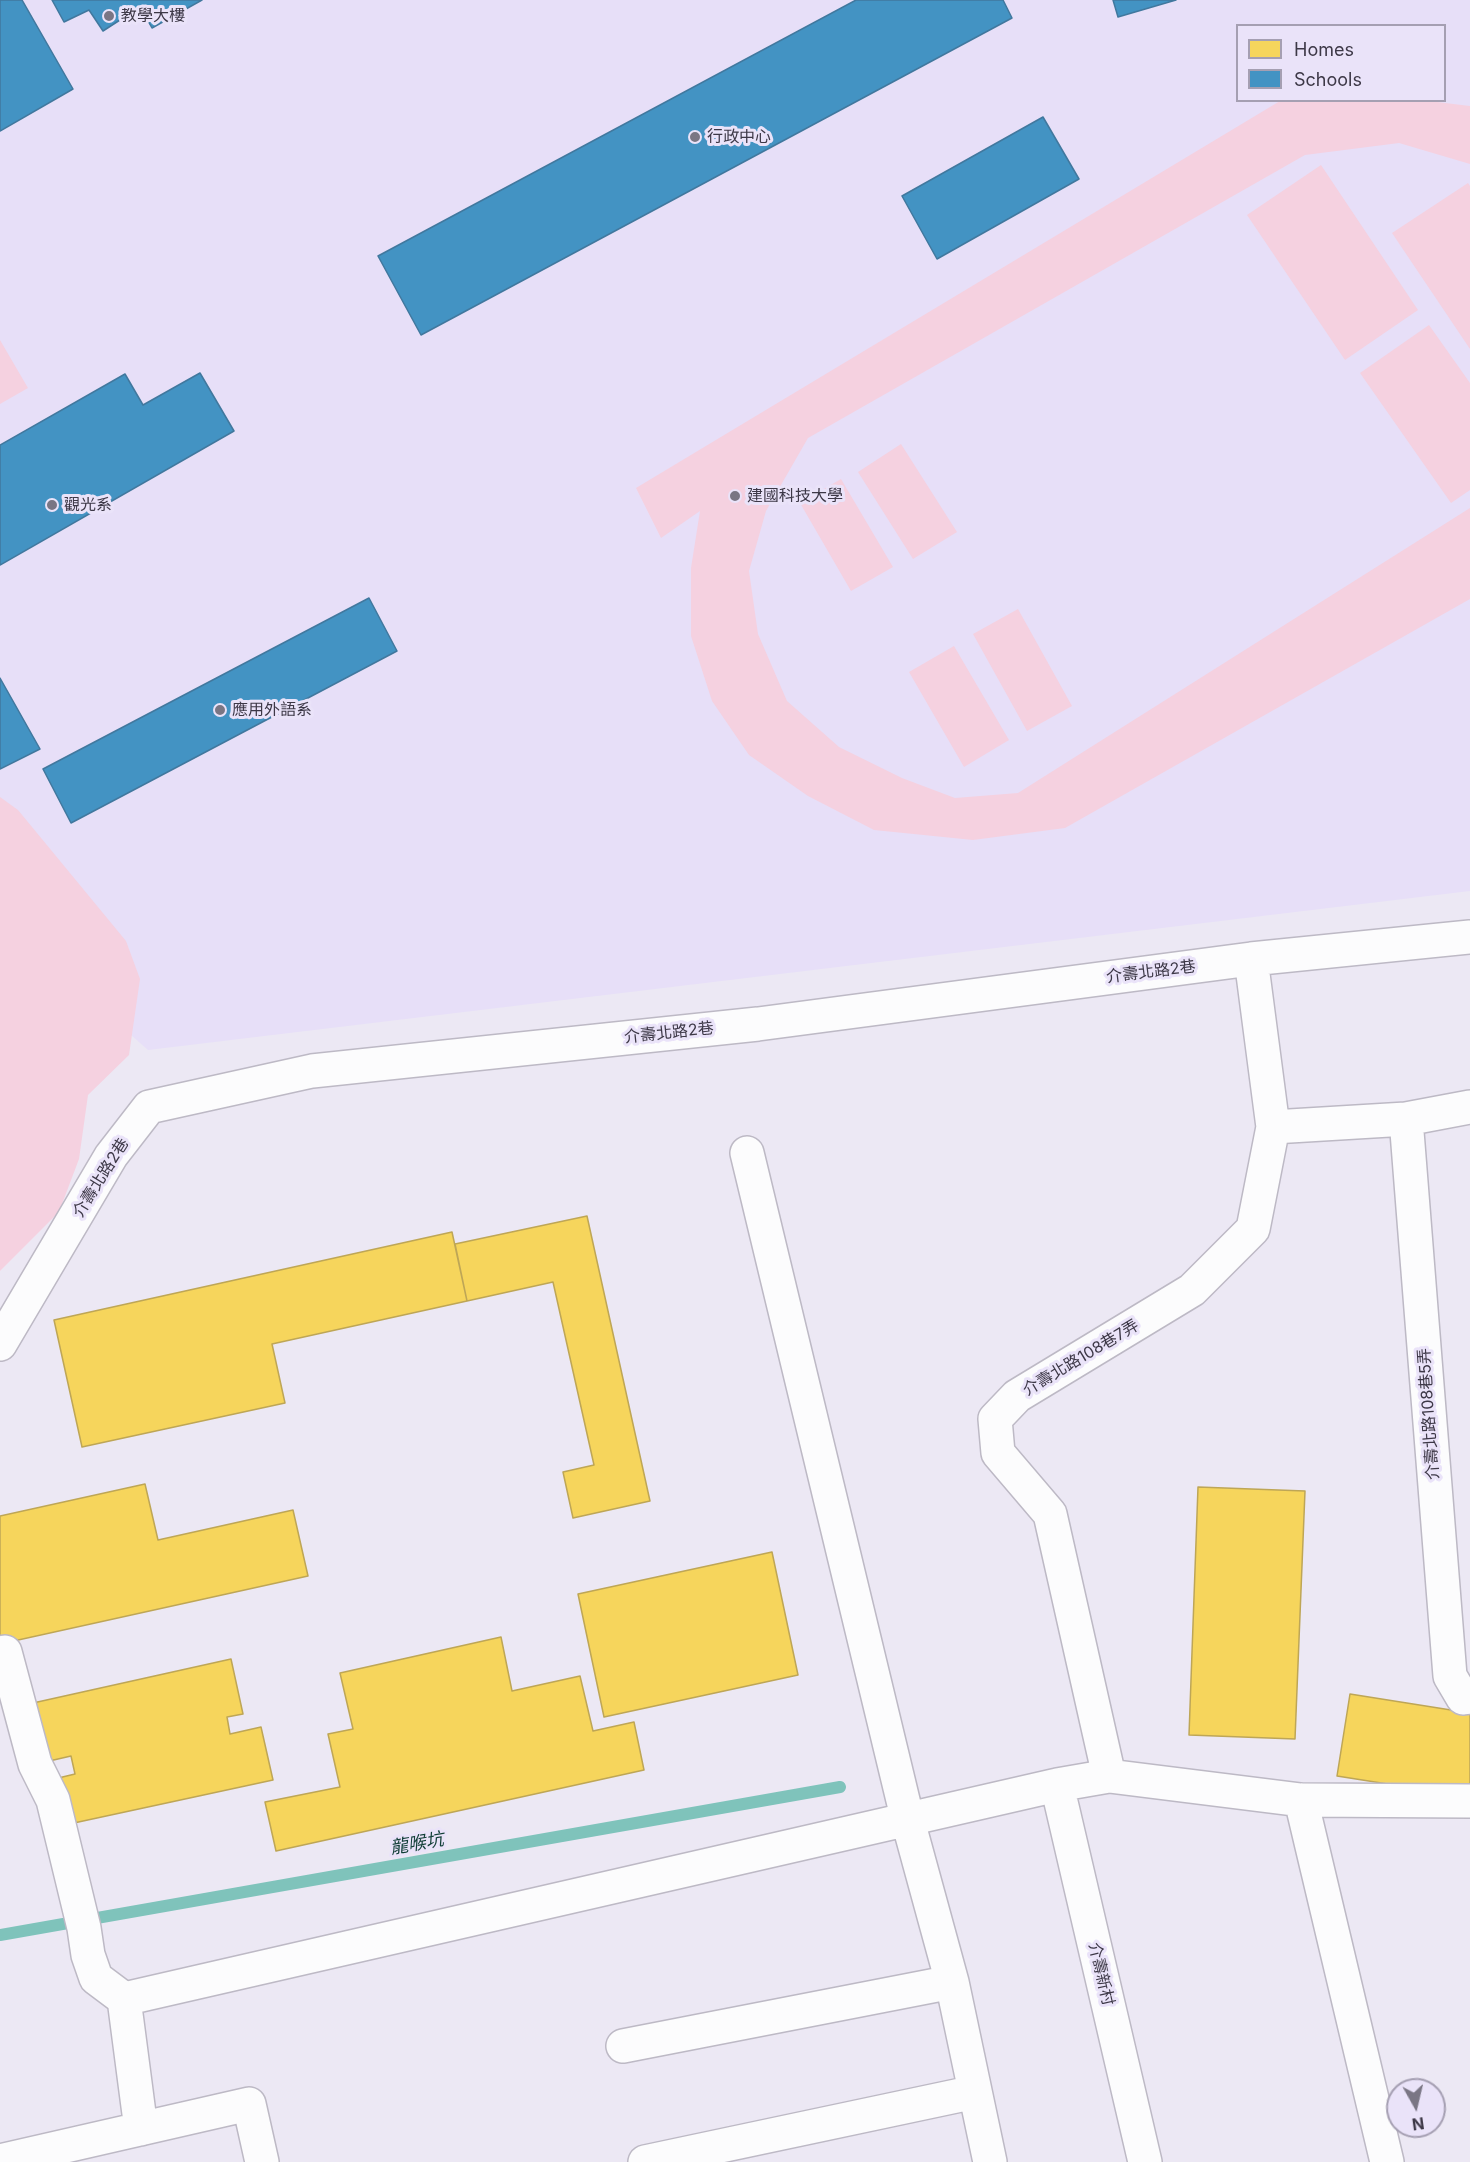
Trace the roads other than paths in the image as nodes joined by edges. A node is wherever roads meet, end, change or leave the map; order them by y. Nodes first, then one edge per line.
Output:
1 (1470, 937) edge
2 (1251, 959) junction
3 (1470, 1107) edge
4 (1406, 1119) junction
5 (1273, 1126) junction
6 (747, 1153) dead end
7 (0, 1344) edge
8 (5, 1652) dead end
9 (1470, 1697) edge
10 (1109, 1776) junction
11 (1057, 1785) junction
12 (1301, 1800) junction
13 (1470, 1801) edge
14 (908, 1821) junction
15 (952, 1982) junction
16 (124, 1999) junction
17 (623, 2046) dead end
18 (975, 2092) junction
19 (141, 2129) junction
20 (0, 2161) edge
21 (262, 2162) edge
22 (645, 2162) edge
23 (990, 2162) edge
24 (1145, 2162) edge
25 (1387, 2162) edge

1 - 2 street, 介壽北路2巷
2 - 5 street, 介壽北路108巷7弄
2 - 7 street, 介壽北路2巷
3 - 4 street
4 - 5 street
4 - 9 street, 介壽北路108巷5弄
5 - 10 street, 介壽北路108巷7弄
6 - 14 street
8 - 16 street
10 - 11 street
10 - 12 street
11 - 14 street
11 - 24 street, 介壽新村
12 - 13 street
12 - 25 street
14 - 15 street
14 - 16 street
15 - 17 street
15 - 18 street
16 - 19 street
18 - 22 street
18 - 23 street
19 - 20 street
19 - 21 street

